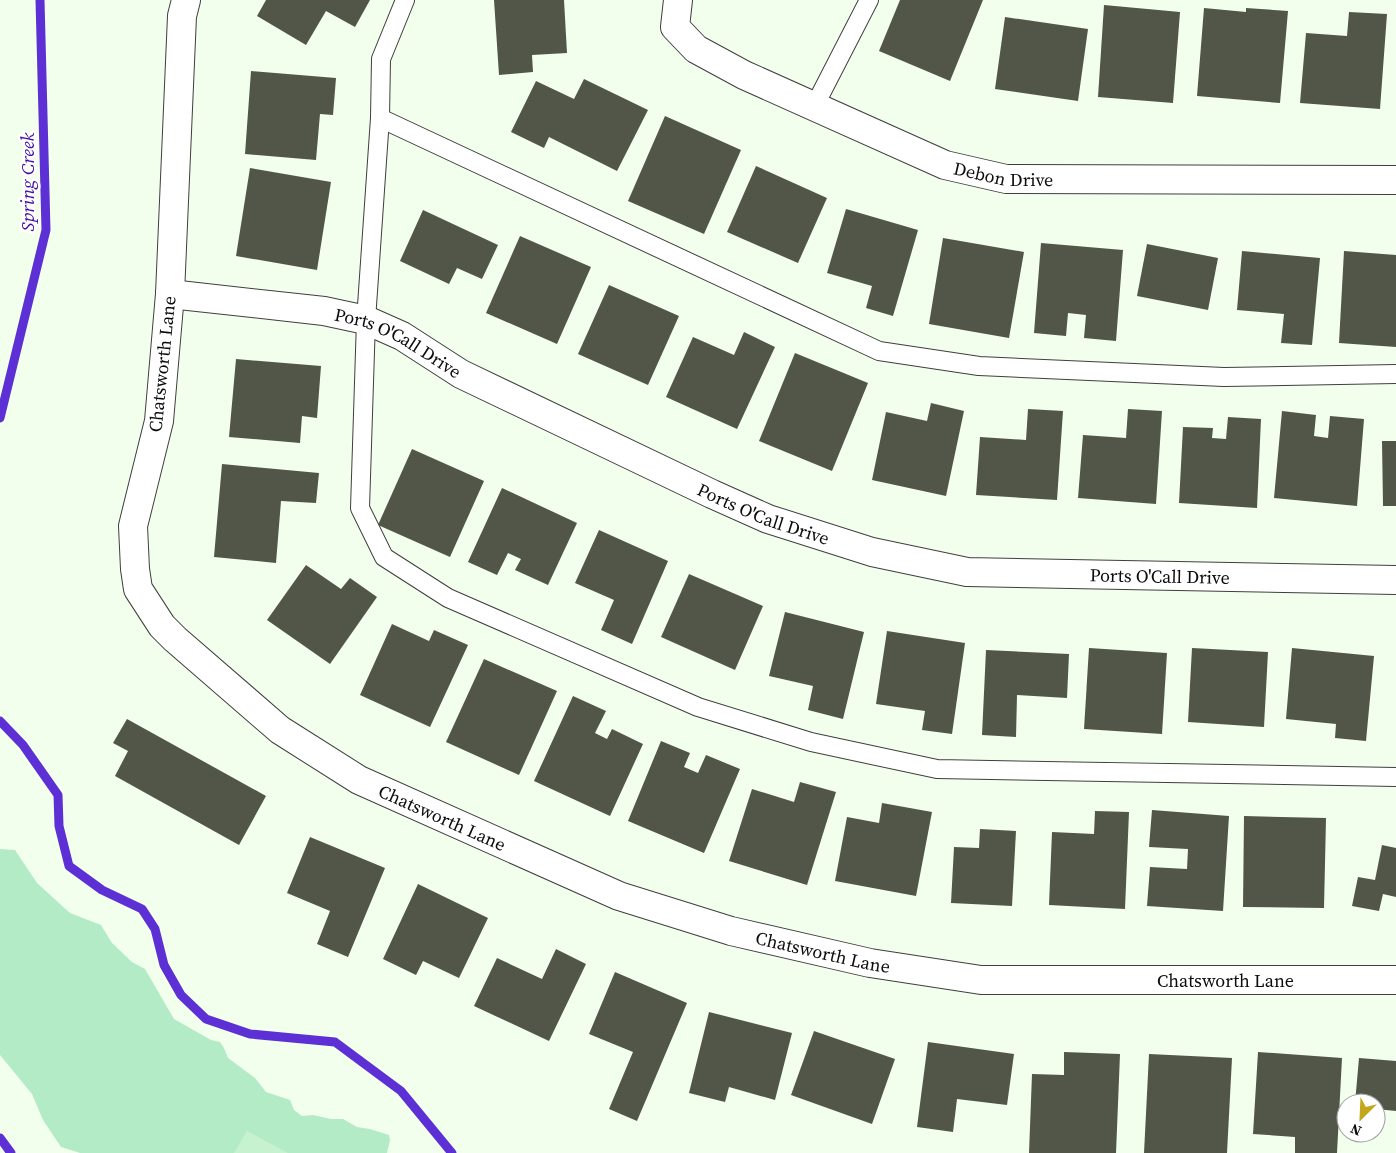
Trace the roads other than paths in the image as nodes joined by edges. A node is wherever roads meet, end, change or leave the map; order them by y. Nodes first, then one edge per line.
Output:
1 (186, 0) edge
2 (405, 0) edge
3 (678, 0) edge
4 (869, 0) edge
5 (814, 107) junction
6 (380, 118) junction
7 (1396, 180) edge
8 (170, 294) junction
9 (366, 320) junction
10 (1396, 374) edge
11 (1396, 580) edge
12 (1396, 778) edge
13 (1396, 980) edge

1 - 8 street, Chatsworth Lane
2 - 6 lane
3 - 5 street, Debon Drive
4 - 5 lane
5 - 7 street, Debon Drive
6 - 9 lane
6 - 10 lane
8 - 9 street, Ports O'Call Drive
8 - 13 street, Chatsworth Lane
9 - 11 street, Ports O'Call Drive
9 - 12 lane

